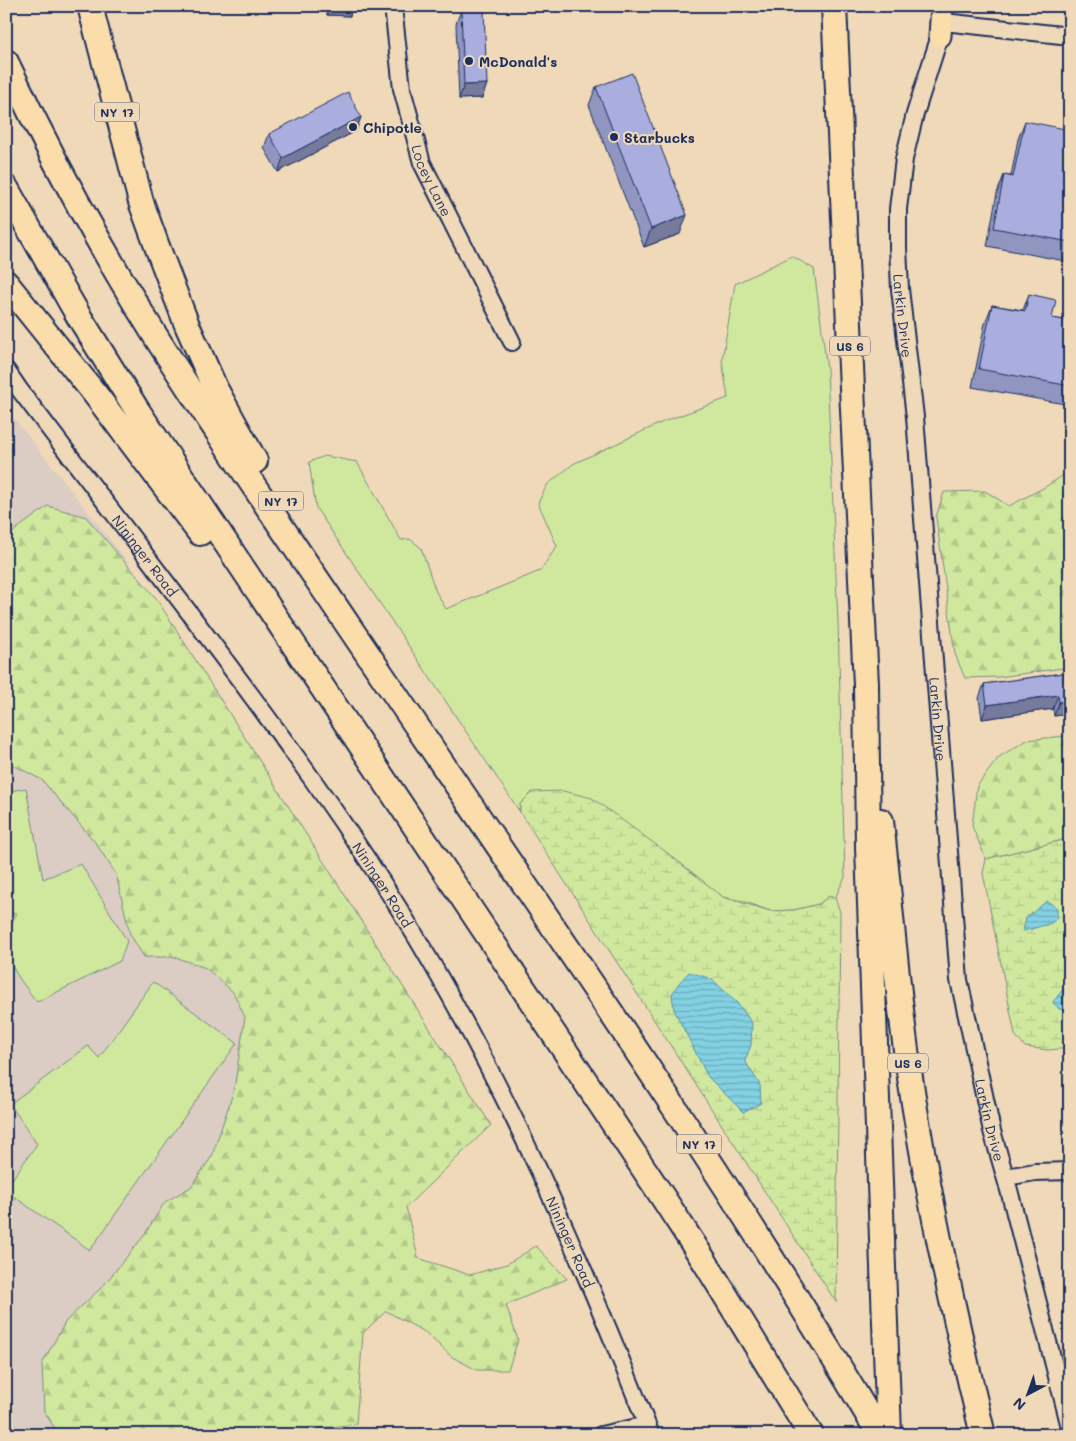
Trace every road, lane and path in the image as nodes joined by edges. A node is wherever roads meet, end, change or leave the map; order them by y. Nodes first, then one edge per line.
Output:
1 (393, 6) edge
2 (834, 6) edge
3 (950, 6) edge
4 (90, 12) edge
5 (942, 22) edge
6 (1070, 36) edge
7 (6, 62) edge
8 (6, 188) edge
9 (6, 283) edge
10 (512, 342) dead end
11 (6, 370) edge
12 (6, 377) edge
13 (19, 389) junction
14 (297, 650) junction
15 (381, 673) junction
16 (866, 685) junction
17 (1070, 1171) edge
18 (1006, 1177) junction
19 (1070, 1427) edge
20 (649, 1430) edge
21 (601, 1435) edge
22 (811, 1435) edge
23 (880, 1435) edge
24 (889, 1435) edge
25 (983, 1435) edge

1 - 10 street, Locey Lane
2 - 16 highway, US 6
3 - 5 street, Larkin Drive
4 - 15 highway, NY 17
5 - 6 street
5 - 18 street, Larkin Drive
7 - 15 highway
8 - 14 highway
9 - 14 highway
11 - 13 street, Nininger Road
12 - 13 street, Nininger Road
13 - 20 street, Nininger Road
14 - 22 highway
15 - 23 highway, NY 17
16 - 24 highway, US 6
16 - 25 highway, US 6
17 - 18 street
18 - 19 street, Larkin Drive
20 - 21 street

